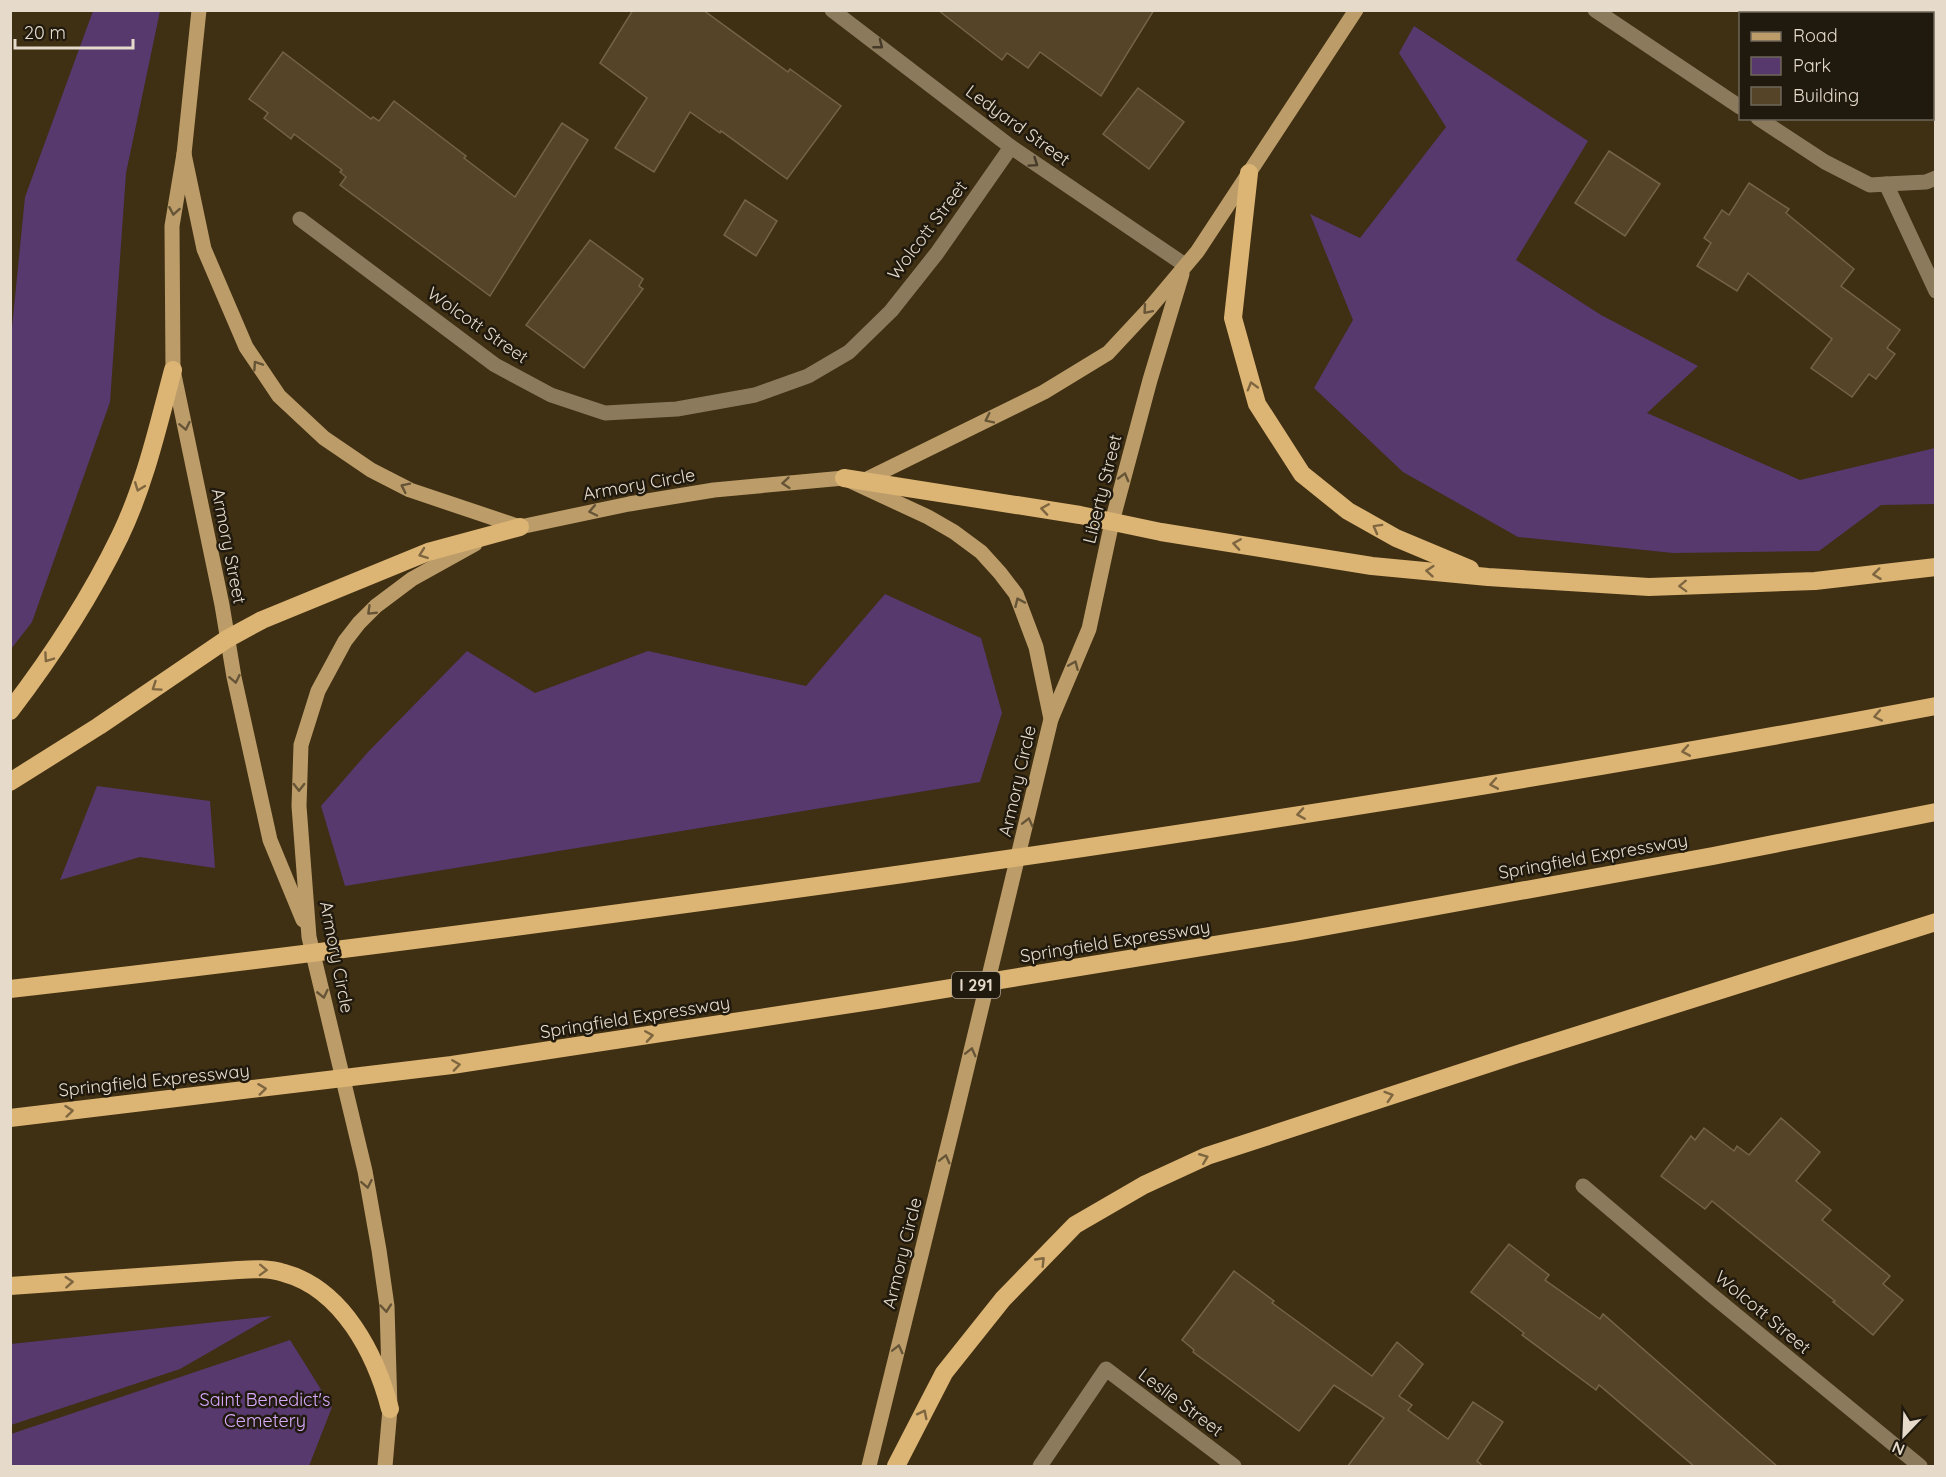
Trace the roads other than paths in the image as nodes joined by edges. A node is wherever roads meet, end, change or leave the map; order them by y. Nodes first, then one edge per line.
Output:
1 (199, 10) edge
2 (832, 10) edge
3 (1356, 10) edge
4 (1595, 10) edge
5 (1739, 106) edge
6 (1761, 120) edge
7 (1011, 147) junction
8 (184, 154) junction
9 (1249, 172) junction
10 (1935, 178) edge
11 (1886, 184) junction
12 (300, 219) dead end
13 (1185, 265) junction
14 (1935, 291) edge
15 (174, 370) junction
16 (844, 478) junction
17 (863, 481) junction
18 (1112, 522) junction
19 (520, 527) junction
20 (491, 535) junction
21 (1935, 567) edge
22 (1488, 577) junction
23 (227, 639) junction
24 (1935, 706) edge
25 (10, 711) edge
26 (1051, 719) junction
27 (10, 782) edge
28 (1935, 812) edge
29 (1935, 922) edge
30 (309, 937) junction
31 (10, 989) edge
32 (10, 1118) edge
33 (1583, 1186) dead end
34 (10, 1286) edge
35 (390, 1409) junction
36 (386, 1467) edge
37 (869, 1467) edge
38 (896, 1467) edge
39 (1040, 1467) edge
40 (1234, 1467) edge
41 (1920, 1467) edge

1 - 8 main road, Armory Street
2 -> 7 street, Ledyard Street
3 - 9 main road, Liberty Street
4 - 5 street
6 - 11 street
7 - 12 street, Wolcott Street
7 -> 13 street, Ledyard Street
8 -> 15 main road, Armory Street
19 -> 8 main road, Armory Street
9 - 13 main road, Liberty Street
22 -> 9 highway
10 - 11 street
11 - 14 street
13 -> 17 main road, Liberty Street
18 -> 13 main road, Liberty Street
15 -> 23 main road, Armory Street
15 -> 25 highway
16 - 17 highway
16 -> 19 main road, Armory Circle
26 -> 16 main road, Armory Circle
18 -> 17 highway
22 -> 18 highway
26 -> 18 main road, Liberty Street
19 - 20 highway
20 -> 23 highway
20 -> 30 main road, Armory Circle
21 -> 22 highway
23 -> 27 highway
23 -> 30 main road, Armory Street
24 -> 31 highway
37 -> 26 main road, Armory Circle
32 -> 28 highway, Springfield Expressway / I 291
38 -> 29 highway
30 -> 35 main road, Armory Circle
33 - 41 street, Wolcott Street
34 -> 35 highway
35 - 36 main road, Armory Circle
39 - 40 street, Leslie Street

